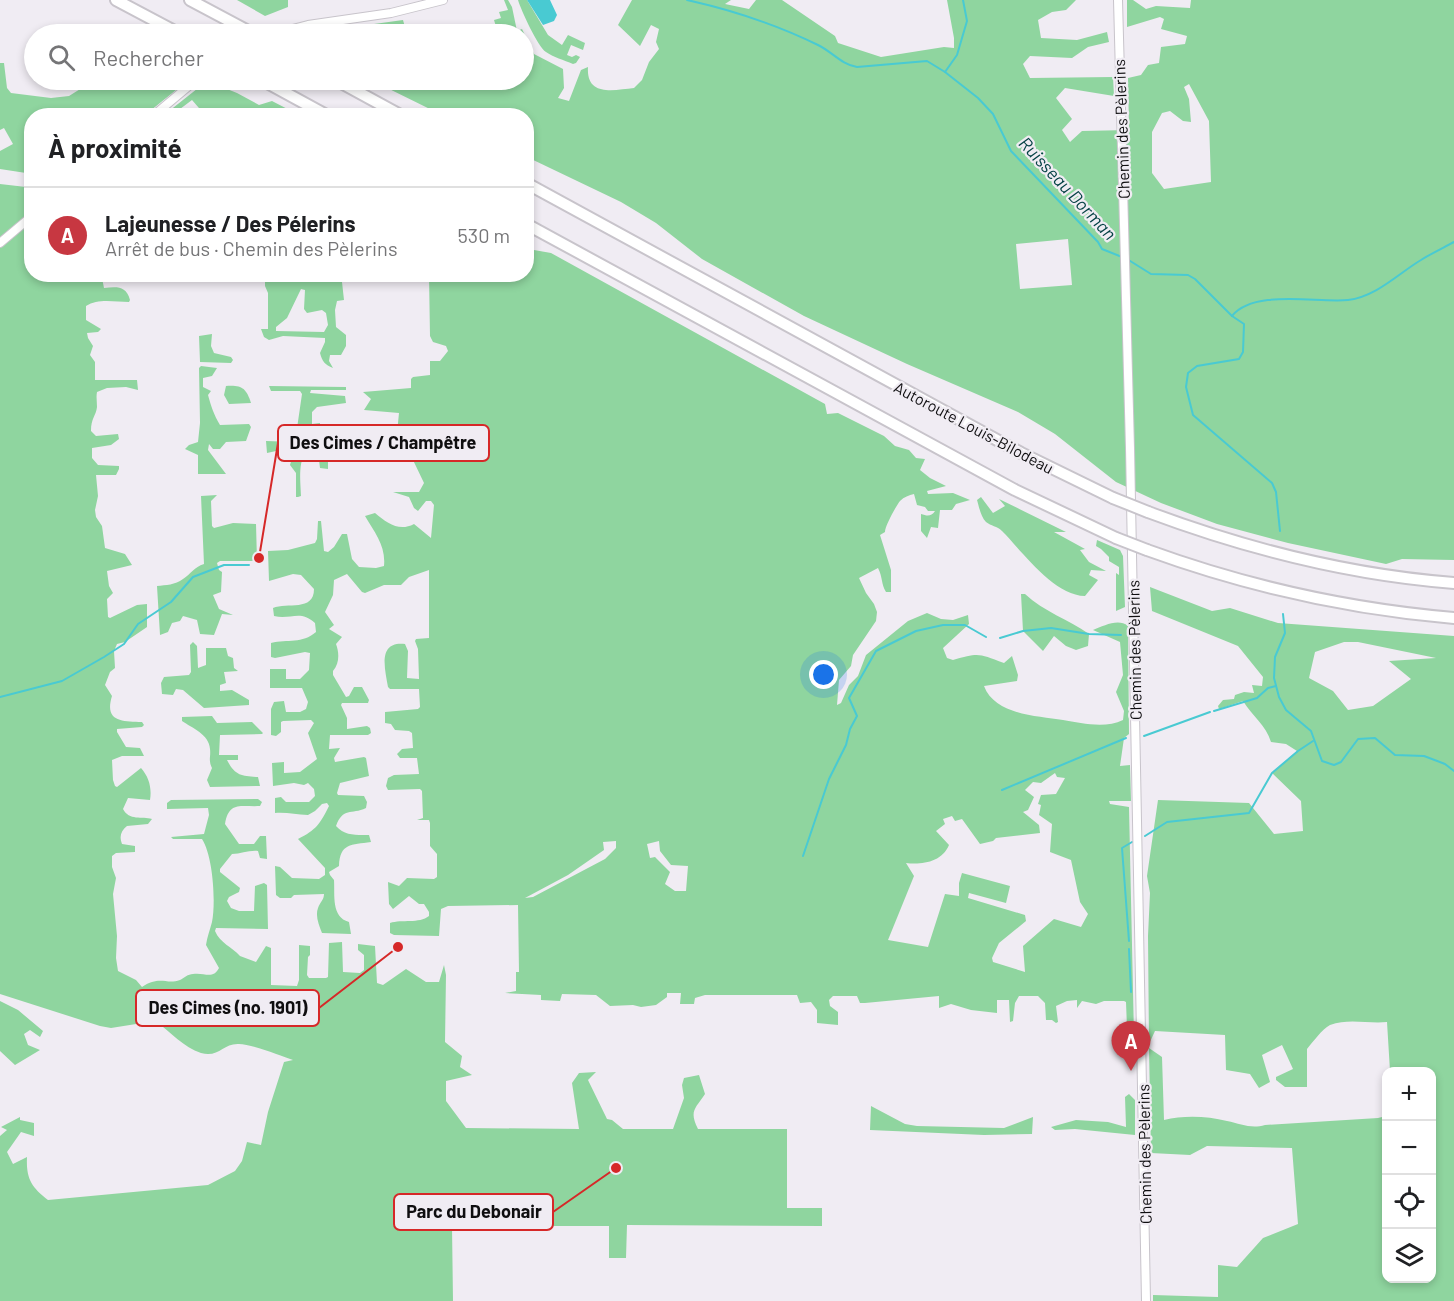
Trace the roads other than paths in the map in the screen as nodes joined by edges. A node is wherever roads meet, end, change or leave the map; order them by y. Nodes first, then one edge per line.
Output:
1 (116, 0) edge
2 (190, 0) edge
3 (443, 0) edge
4 (1118, 0) edge
5 (161, 24) edge
6 (234, 24) edge
7 (315, 24) edge
8 (184, 90) edge
9 (280, 90) edge
10 (354, 90) edge
11 (163, 108) edge
12 (313, 108) edge
13 (387, 108) edge
14 (534, 187) edge
15 (24, 223) edge
16 (534, 228) edge
17 (0, 243) edge
18 (1454, 583) edge
19 (1454, 618) edge
20 (1146, 1301) edge

1 - 5 highway
2 - 6 highway
3 - 7 street
4 - 20 street, Chemin des Pèlerins
8 - 11 street
9 - 12 highway
10 - 13 highway
14 - 18 highway, Autoroute Louis-Bilodeau, bridge
15 - 17 street
16 - 19 highway, bridge

